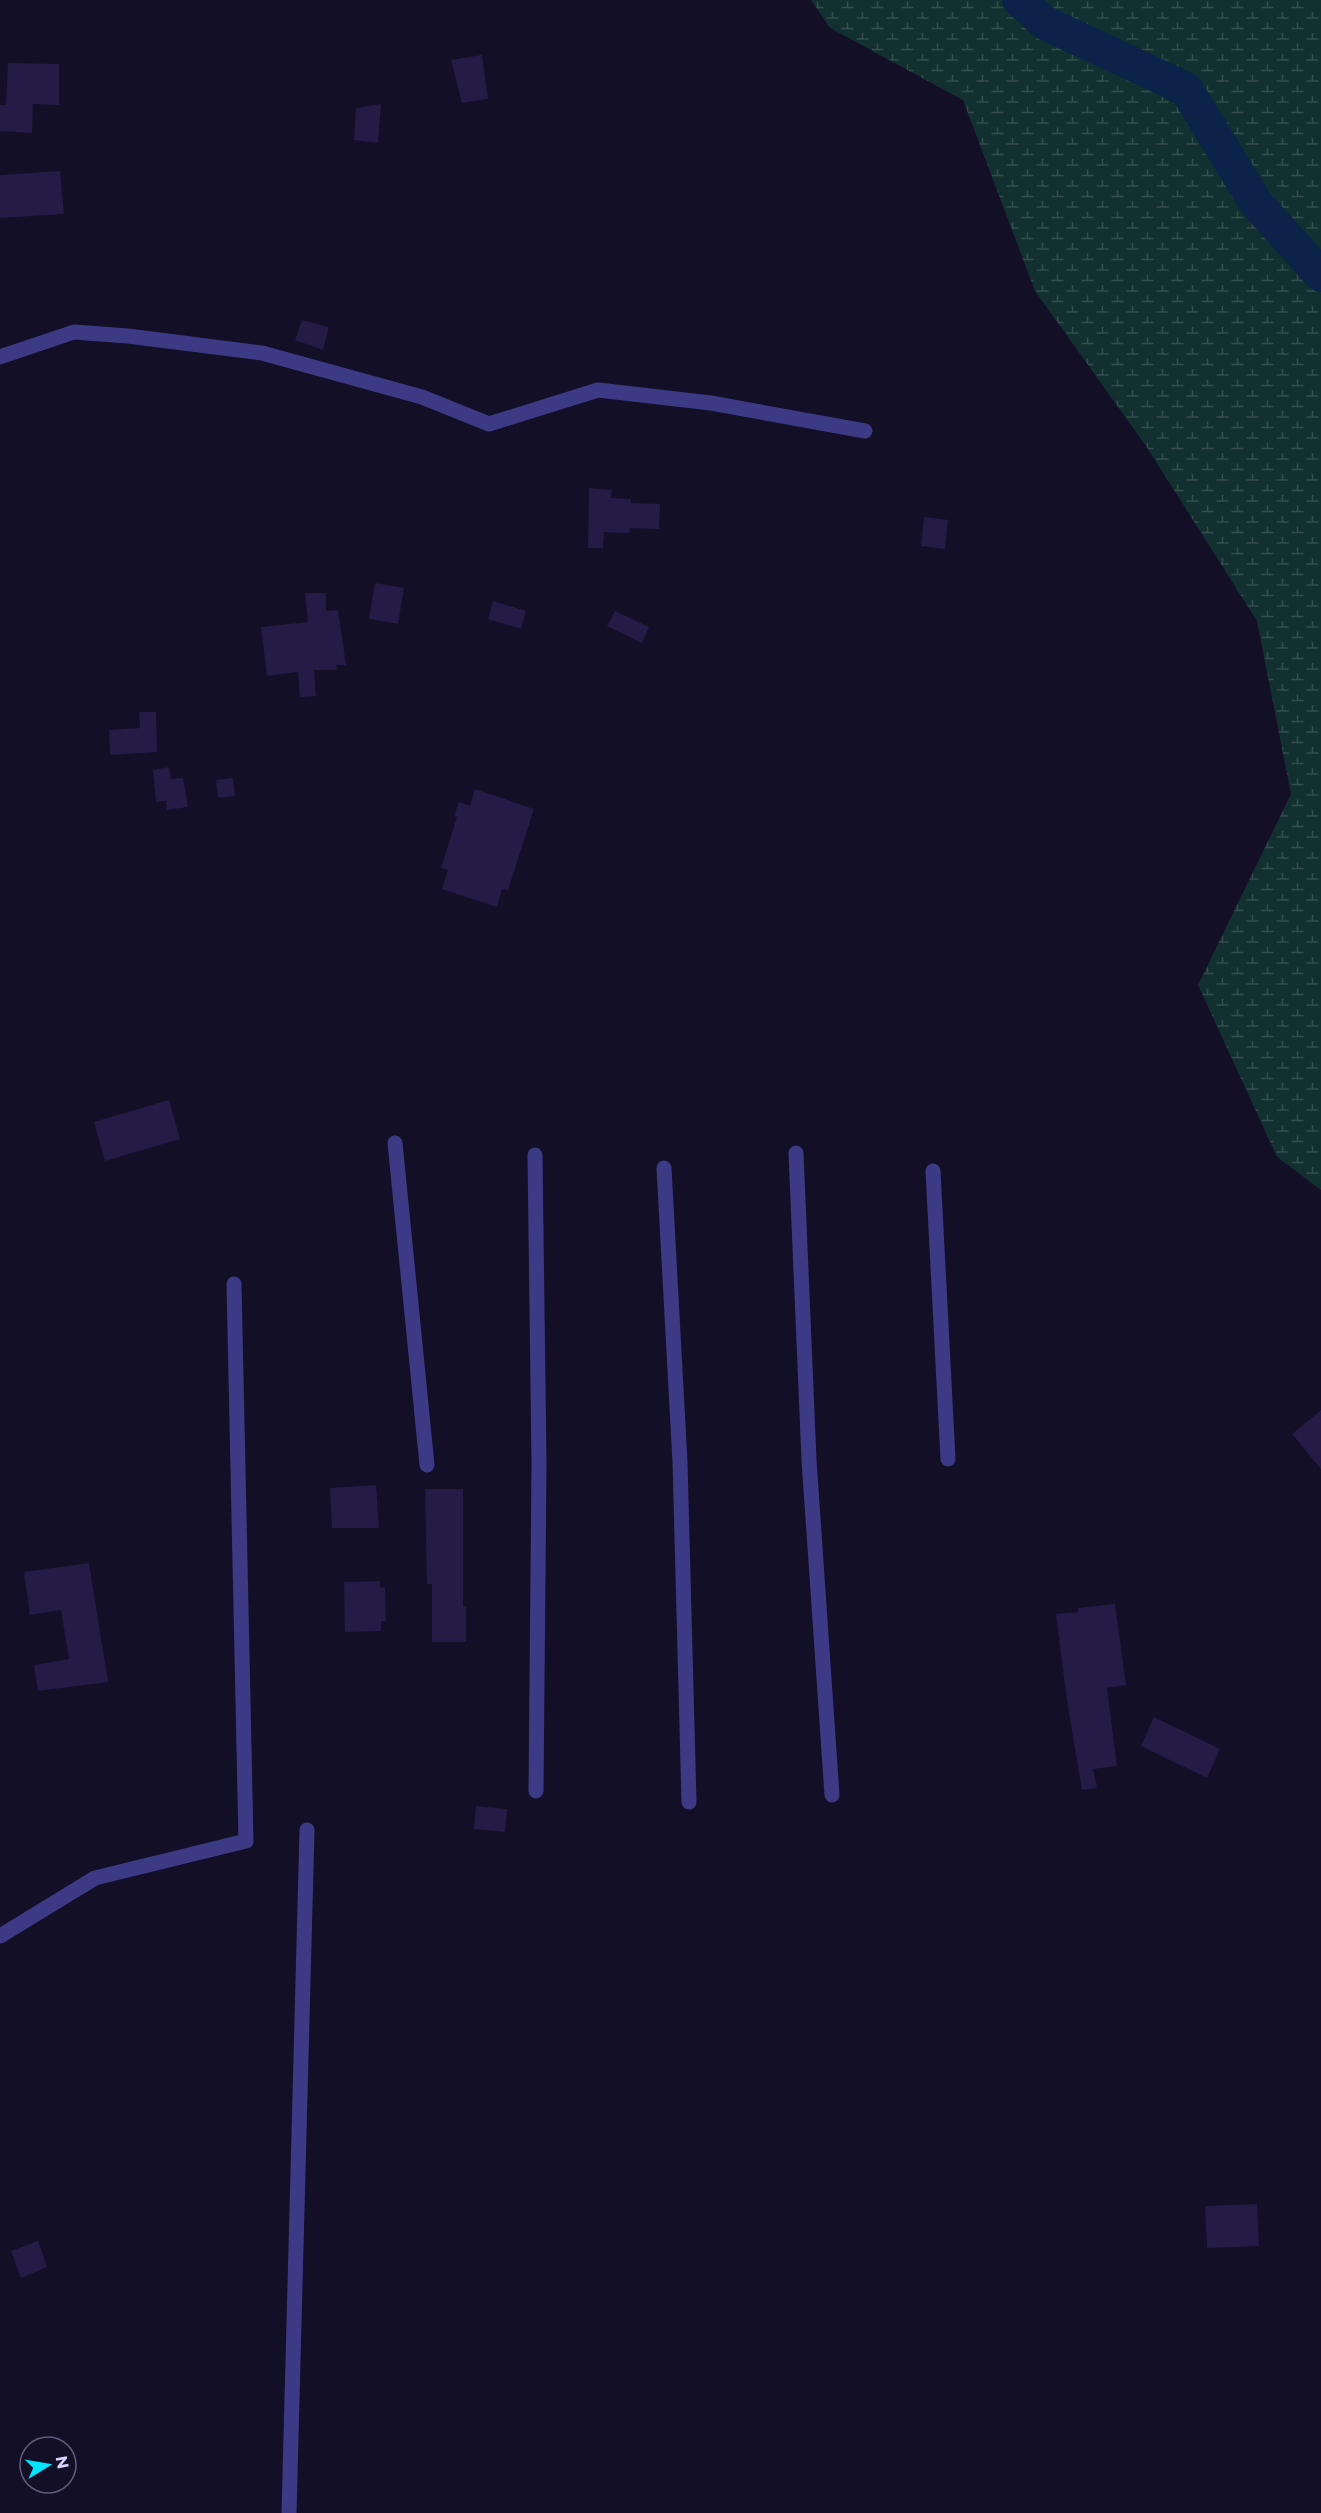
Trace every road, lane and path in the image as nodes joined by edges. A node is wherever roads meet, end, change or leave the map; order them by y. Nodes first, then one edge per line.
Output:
1 (0, 357) edge
2 (865, 431) dead end
3 (395, 1143) dead end
4 (796, 1152) dead end
5 (535, 1155) dead end
6 (664, 1168) dead end
7 (933, 1171) dead end
8 (234, 1284) dead end
9 (948, 1459) dead end
10 (427, 1465) dead end
11 (536, 1791) dead end
12 (832, 1795) dead end
13 (689, 1803) dead end
14 (307, 1830) dead end
15 (0, 1936) edge
16 (289, 2513) edge

1 - 2 street
3 - 10 street
4 - 12 street
5 - 11 street
6 - 13 street
7 - 9 street
8 - 15 street
14 - 16 street

